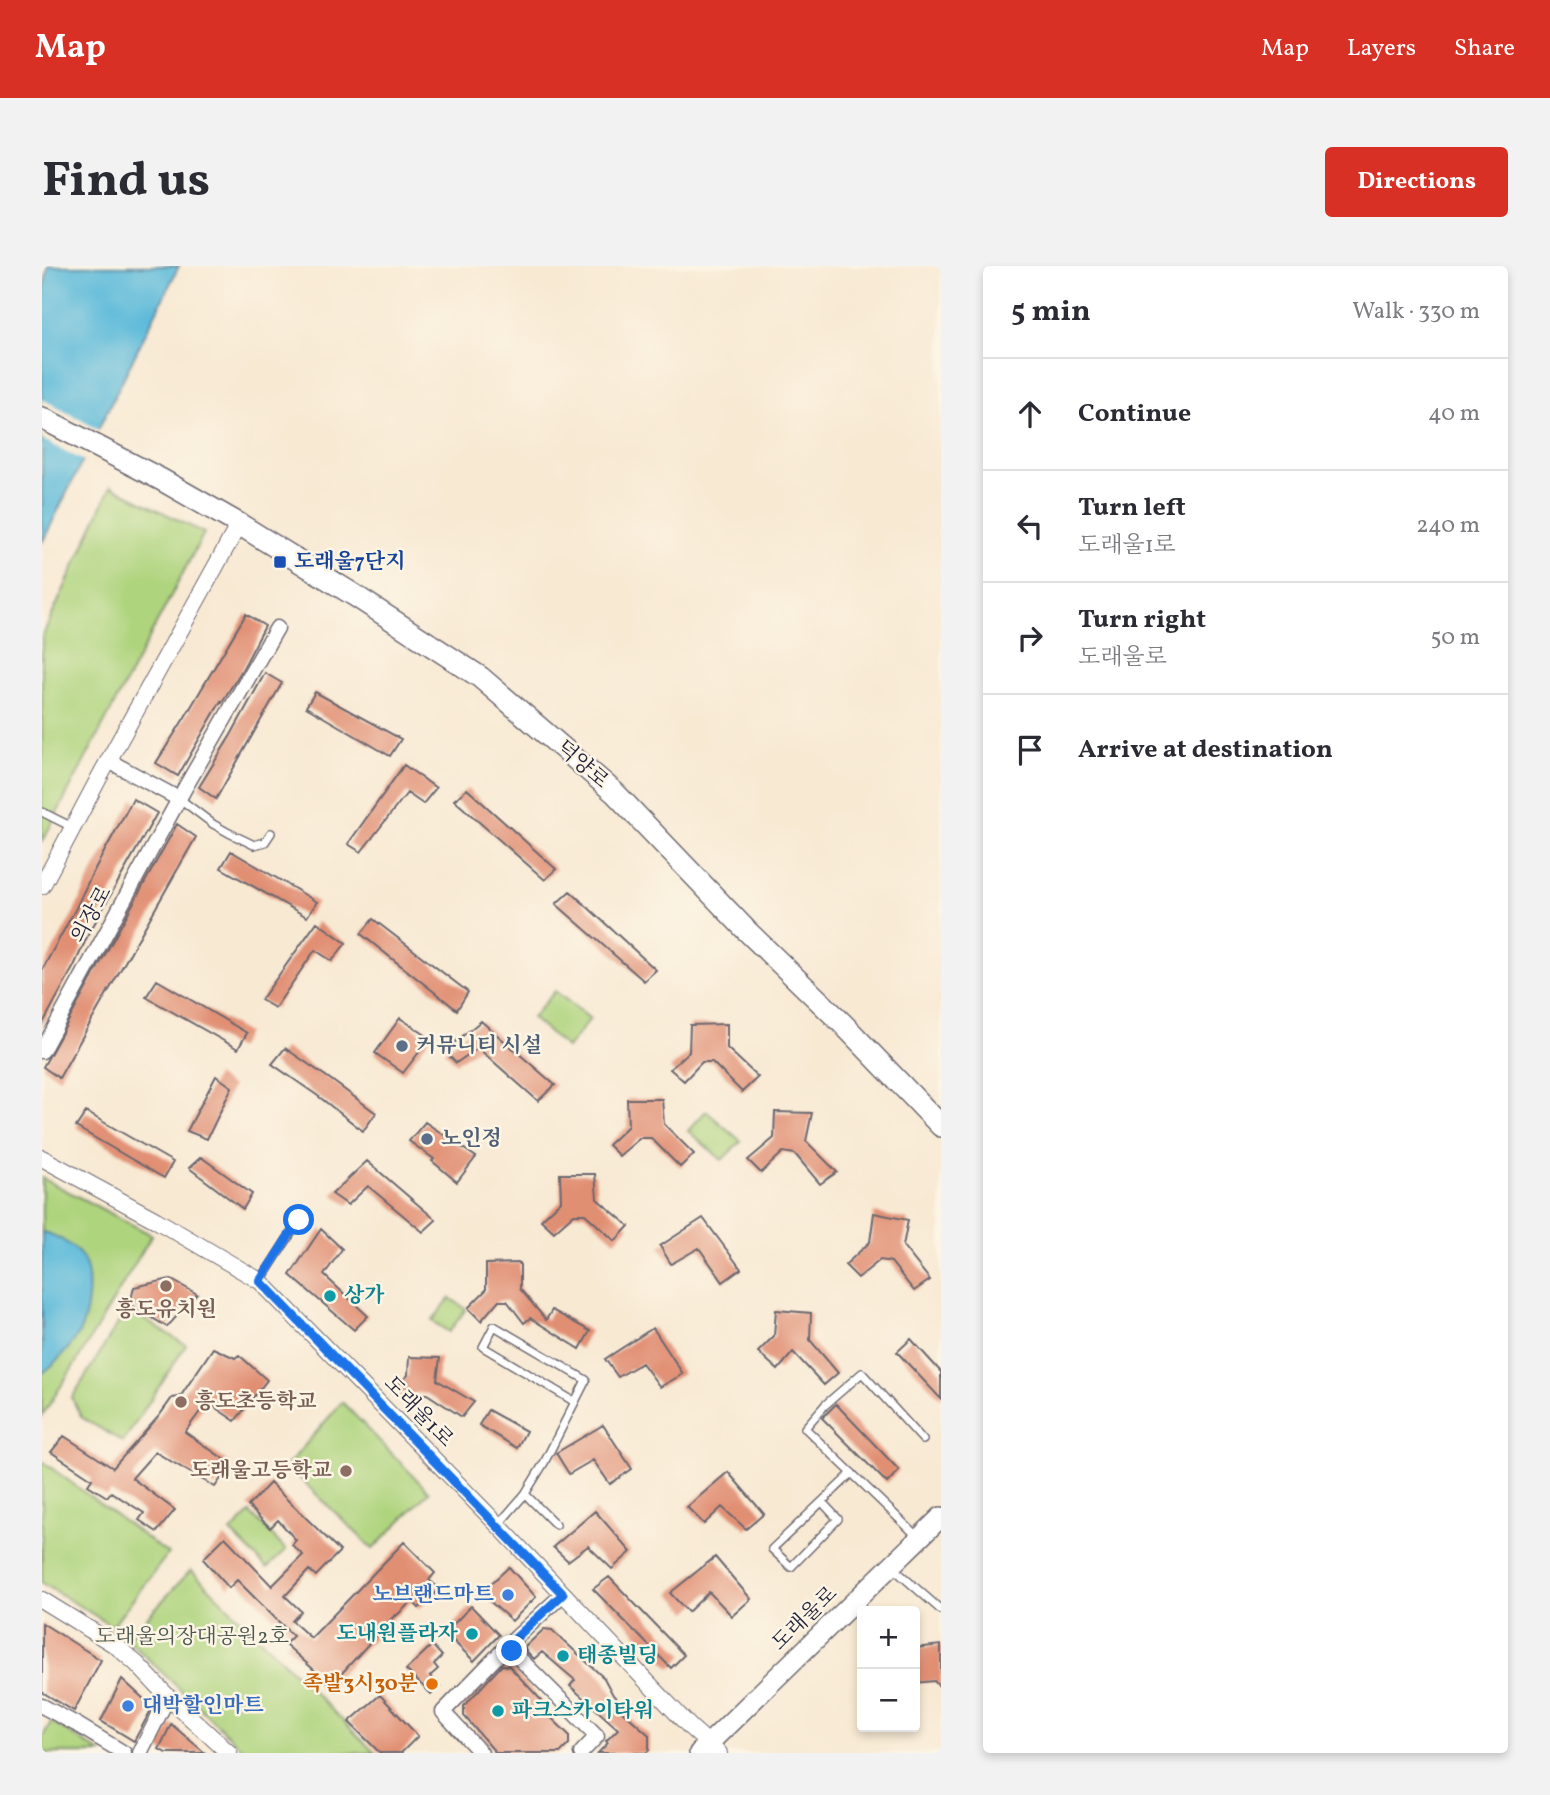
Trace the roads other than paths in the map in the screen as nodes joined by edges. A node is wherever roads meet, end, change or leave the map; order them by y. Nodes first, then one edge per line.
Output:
1 (42, 418) edge
2 (239, 524) junction
3 (276, 628) dead end
4 (109, 761) junction
5 (179, 799) junction
6 (42, 812) edge
7 (72, 828) junction
8 (271, 833) dead end
9 (42, 886) edge
10 (42, 1051) edge
11 (941, 1126) edge
12 (42, 1158) edge
13 (299, 1220) dead end
14 (260, 1281) junction
15 (575, 1402) junction
16 (923, 1440) dead end
17 (852, 1473) junction
18 (525, 1494) junction
19 (822, 1502) junction
20 (941, 1517) edge
21 (498, 1525) junction
22 (556, 1525) dead end
23 (919, 1539) junction
24 (891, 1567) junction
25 (563, 1594) junction
26 (42, 1600) edge
27 (941, 1610) edge
28 (507, 1646) junction
29 (168, 1697) junction
30 (43, 1710) edge
31 (709, 1750) edge
32 (124, 1753) edge
33 (140, 1753) edge
34 (229, 1753) edge
35 (481, 1753) edge
36 (581, 1753) edge

1 - 2 main road, 덕양로
2 - 4 street
2 - 11 main road, 덕양로
3 - 5 street, 의장로
4 - 5 street
4 - 7 street
5 - 8 lane
5 - 10 street, 의장로
6 - 7 lane
7 - 9 street
12 - 14 street, 도래울1로
13 - 14 lane
14 - 21 street, 도래울1로
15 - 15 lane
15 - 18 lane
16 - 17 lane
17 - 19 lane
17 - 23 lane
18 - 21 lane
18 - 22 lane
19 - 19 lane
20 - 23 main road, 도래울로
21 - 25 street, 도래울1로
23 - 24 main road, 도래울로
24 - 27 lane
24 - 31 main road, 도래울로
25 - 28 street
25 - 31 street, 도래울1로
26 - 29 street
28 - 35 street
28 - 36 street
29 - 33 street
29 - 34 street
30 - 32 street

